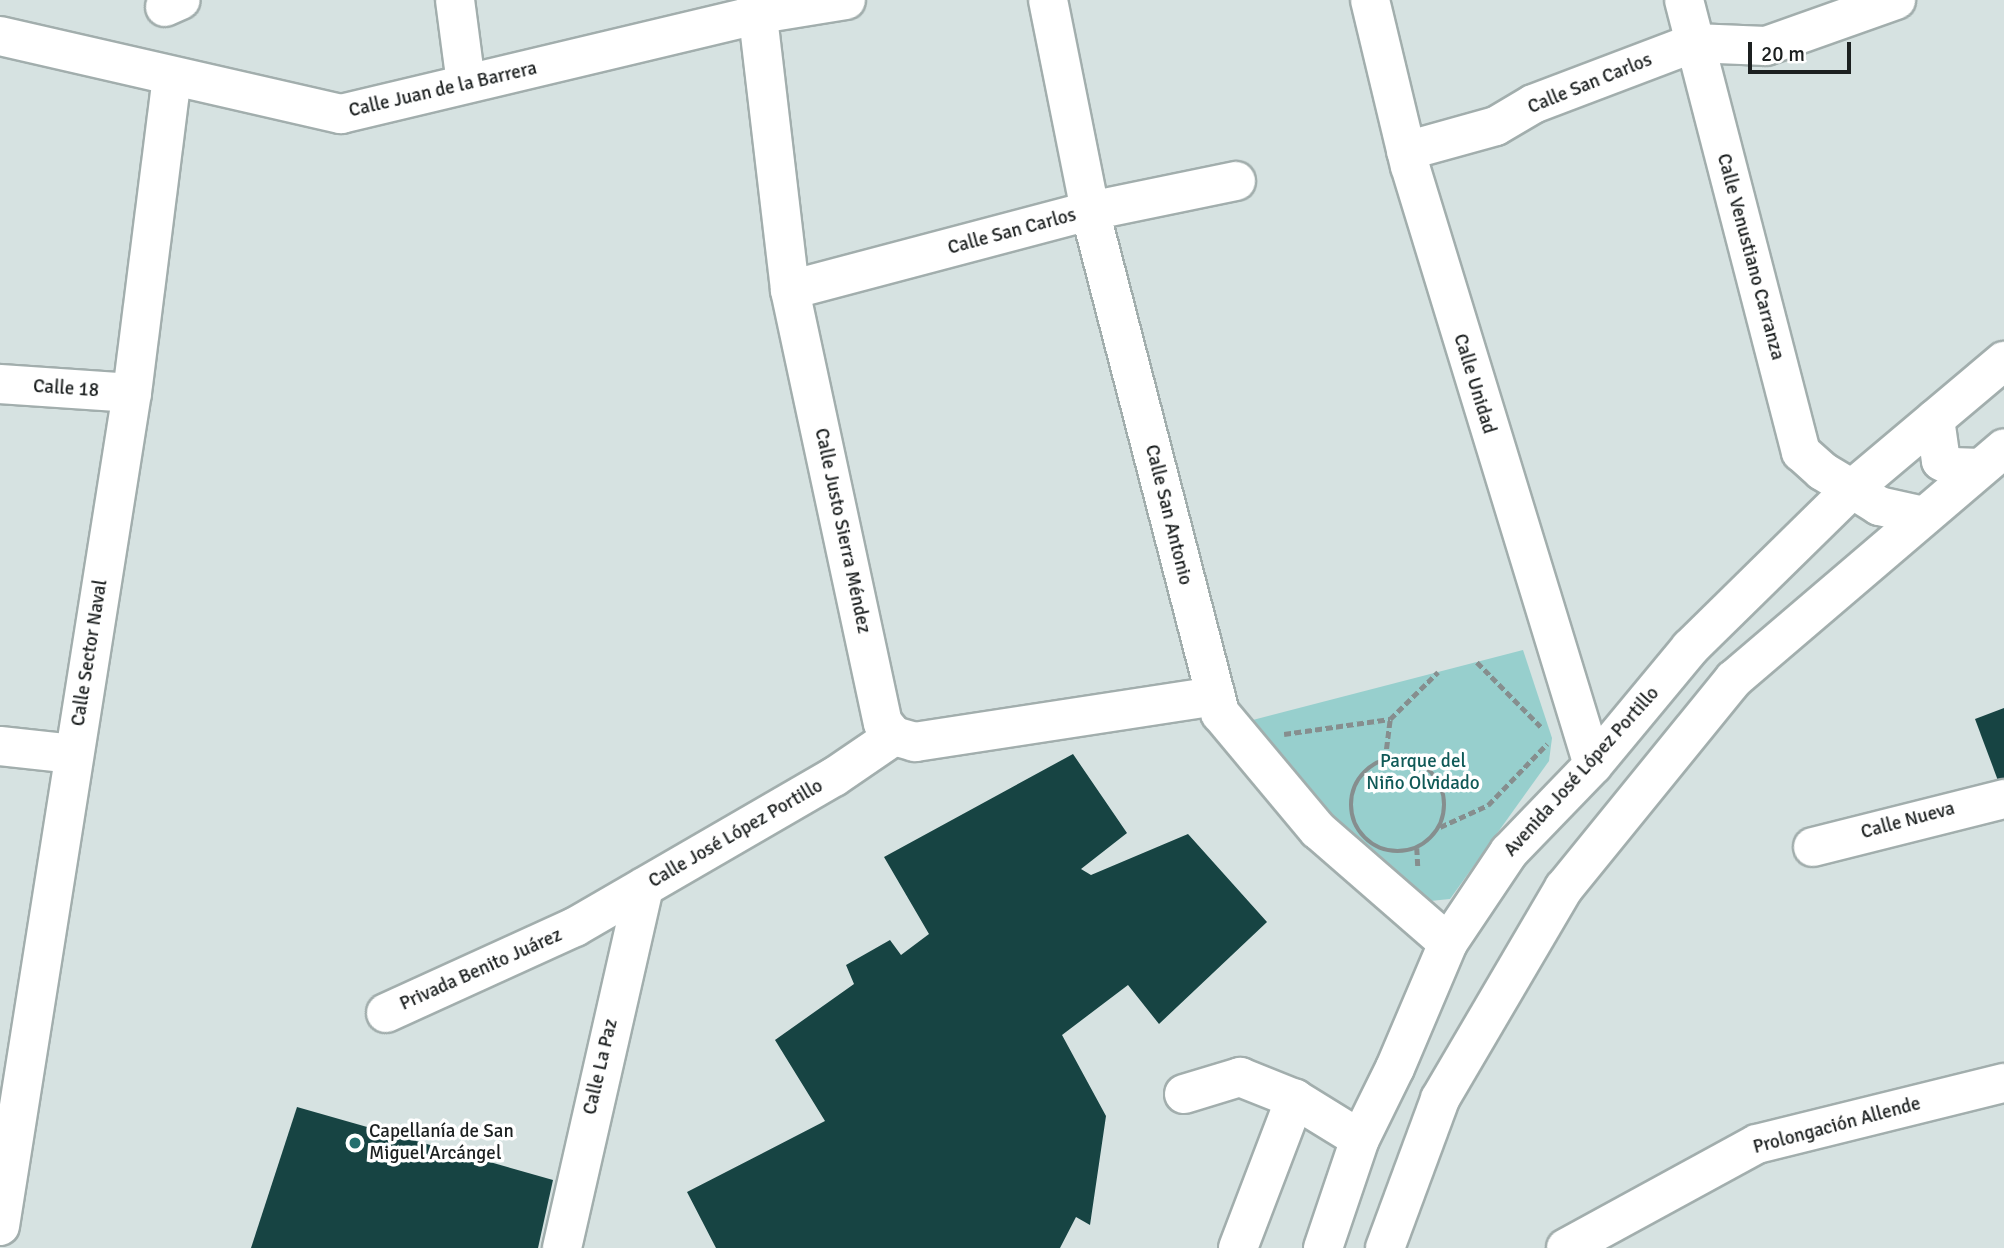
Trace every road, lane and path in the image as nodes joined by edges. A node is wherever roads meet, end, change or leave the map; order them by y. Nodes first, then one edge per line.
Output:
1 (455, 0) edge
2 (846, 0) edge
3 (1048, 0) edge
4 (1370, 0) edge
5 (1684, 0) edge
6 (1896, 0) edge
7 (758, 7) edge
8 (0, 36) edge
9 (1694, 43) junction
10 (172, 78) junction
11 (466, 83) junction
12 (1406, 151) junction
13 (1236, 181) dead end
14 (1090, 211) junction
15 (790, 290) junction
16 (2004, 361) edge
17 (0, 384) edge
18 (132, 393) junction
19 (1936, 419) junction
20 (1992, 458) edge
21 (1852, 489) junction
22 (1924, 516) junction
23 (1784, 556) junction
24 (1812, 613) junction
25 (1477, 662) dead end
26 (1438, 672) dead end
27 (1216, 696) junction
28 (1390, 719) junction
29 (894, 736) junction
30 (1275, 736) dead end
31 (0, 747) edge
32 (74, 754) junction
33 (1427, 756) dead end
34 (1385, 760) junction
35 (1416, 762) junction
36 (1593, 765) junction
37 (2004, 799) edge
38 (1439, 828) junction
39 (1813, 847) dead end
40 (644, 887) junction
41 (575, 927) joint
42 (1448, 943) junction
43 (386, 1013) dead end
44 (2004, 1083) edge
45 (1184, 1094) dead end
46 (1294, 1100) junction
47 (1360, 1139) junction
48 (0, 1226) edge
49 (562, 1248) edge
50 (1238, 1248) edge
51 (1323, 1248) edge
52 (1385, 1248) edge
53 (1566, 1248) edge

1 - 11 street
2 - 7 street, Calle Juan de la Barrera
3 - 14 street, Calle San Antonio
4 - 12 street, Calle Unidad
5 - 9 street, Calle Venustiano Carranza
6 - 9 street
7 - 11 street, Calle Juan de la Barrera
7 - 15 street, Calle Justo Sierra Méndez
8 - 10 street, Calle Juan de la Barrera
9 - 12 street, Calle San Carlos
9 - 21 street, Calle Venustiano Carranza
10 - 11 street, Calle Juan de la Barrera
10 - 18 street, Calle Sector Naval
12 - 36 street, Calle Unidad
13 - 14 street, Calle San Carlos
14 - 15 street, Calle San Carlos
14 - 27 street, Calle San Antonio
15 - 29 street, Calle Justo Sierra Méndez
16 - 19 street, Avenida José López Portillo
17 - 18 street, Calle 18
18 - 32 street, Calle Sector Naval
19 - 20 street
19 - 21 street, Avenida José López Portillo
20 - 22 street
21 - 22 street, Calle Venustiano Carranza
21 - 23 street, Avenida José López Portillo
22 - 24 street
23 - 24 street
23 - 36 street, Avenida José López Portillo
24 - 52 street
25 - 38 path
26 - 28 path
27 - 29 street
27 - 42 street, Calle San Antonio
28 - 30 path
28 - 34 path
29 - 40 street, Calle José López Portillo
31 - 32 street
32 - 48 street, Calle Sector Naval
33 - 35 path
34 - 35 path
34 - 38 path
35 - 38 path
36 - 42 street, Avenida José López Portillo
37 - 39 street, Calle Nueva
40 - 41 street, Calle José López Portillo
40 - 49 street, Calle La Paz
41 - 43 street, Privada Benito Juárez
42 - 47 street, Avenida José López Portillo
44 - 53 street, Prolongación Allende
45 - 46 street
46 - 47 street
46 - 50 street
47 - 51 street, Avenida José López Portillo

